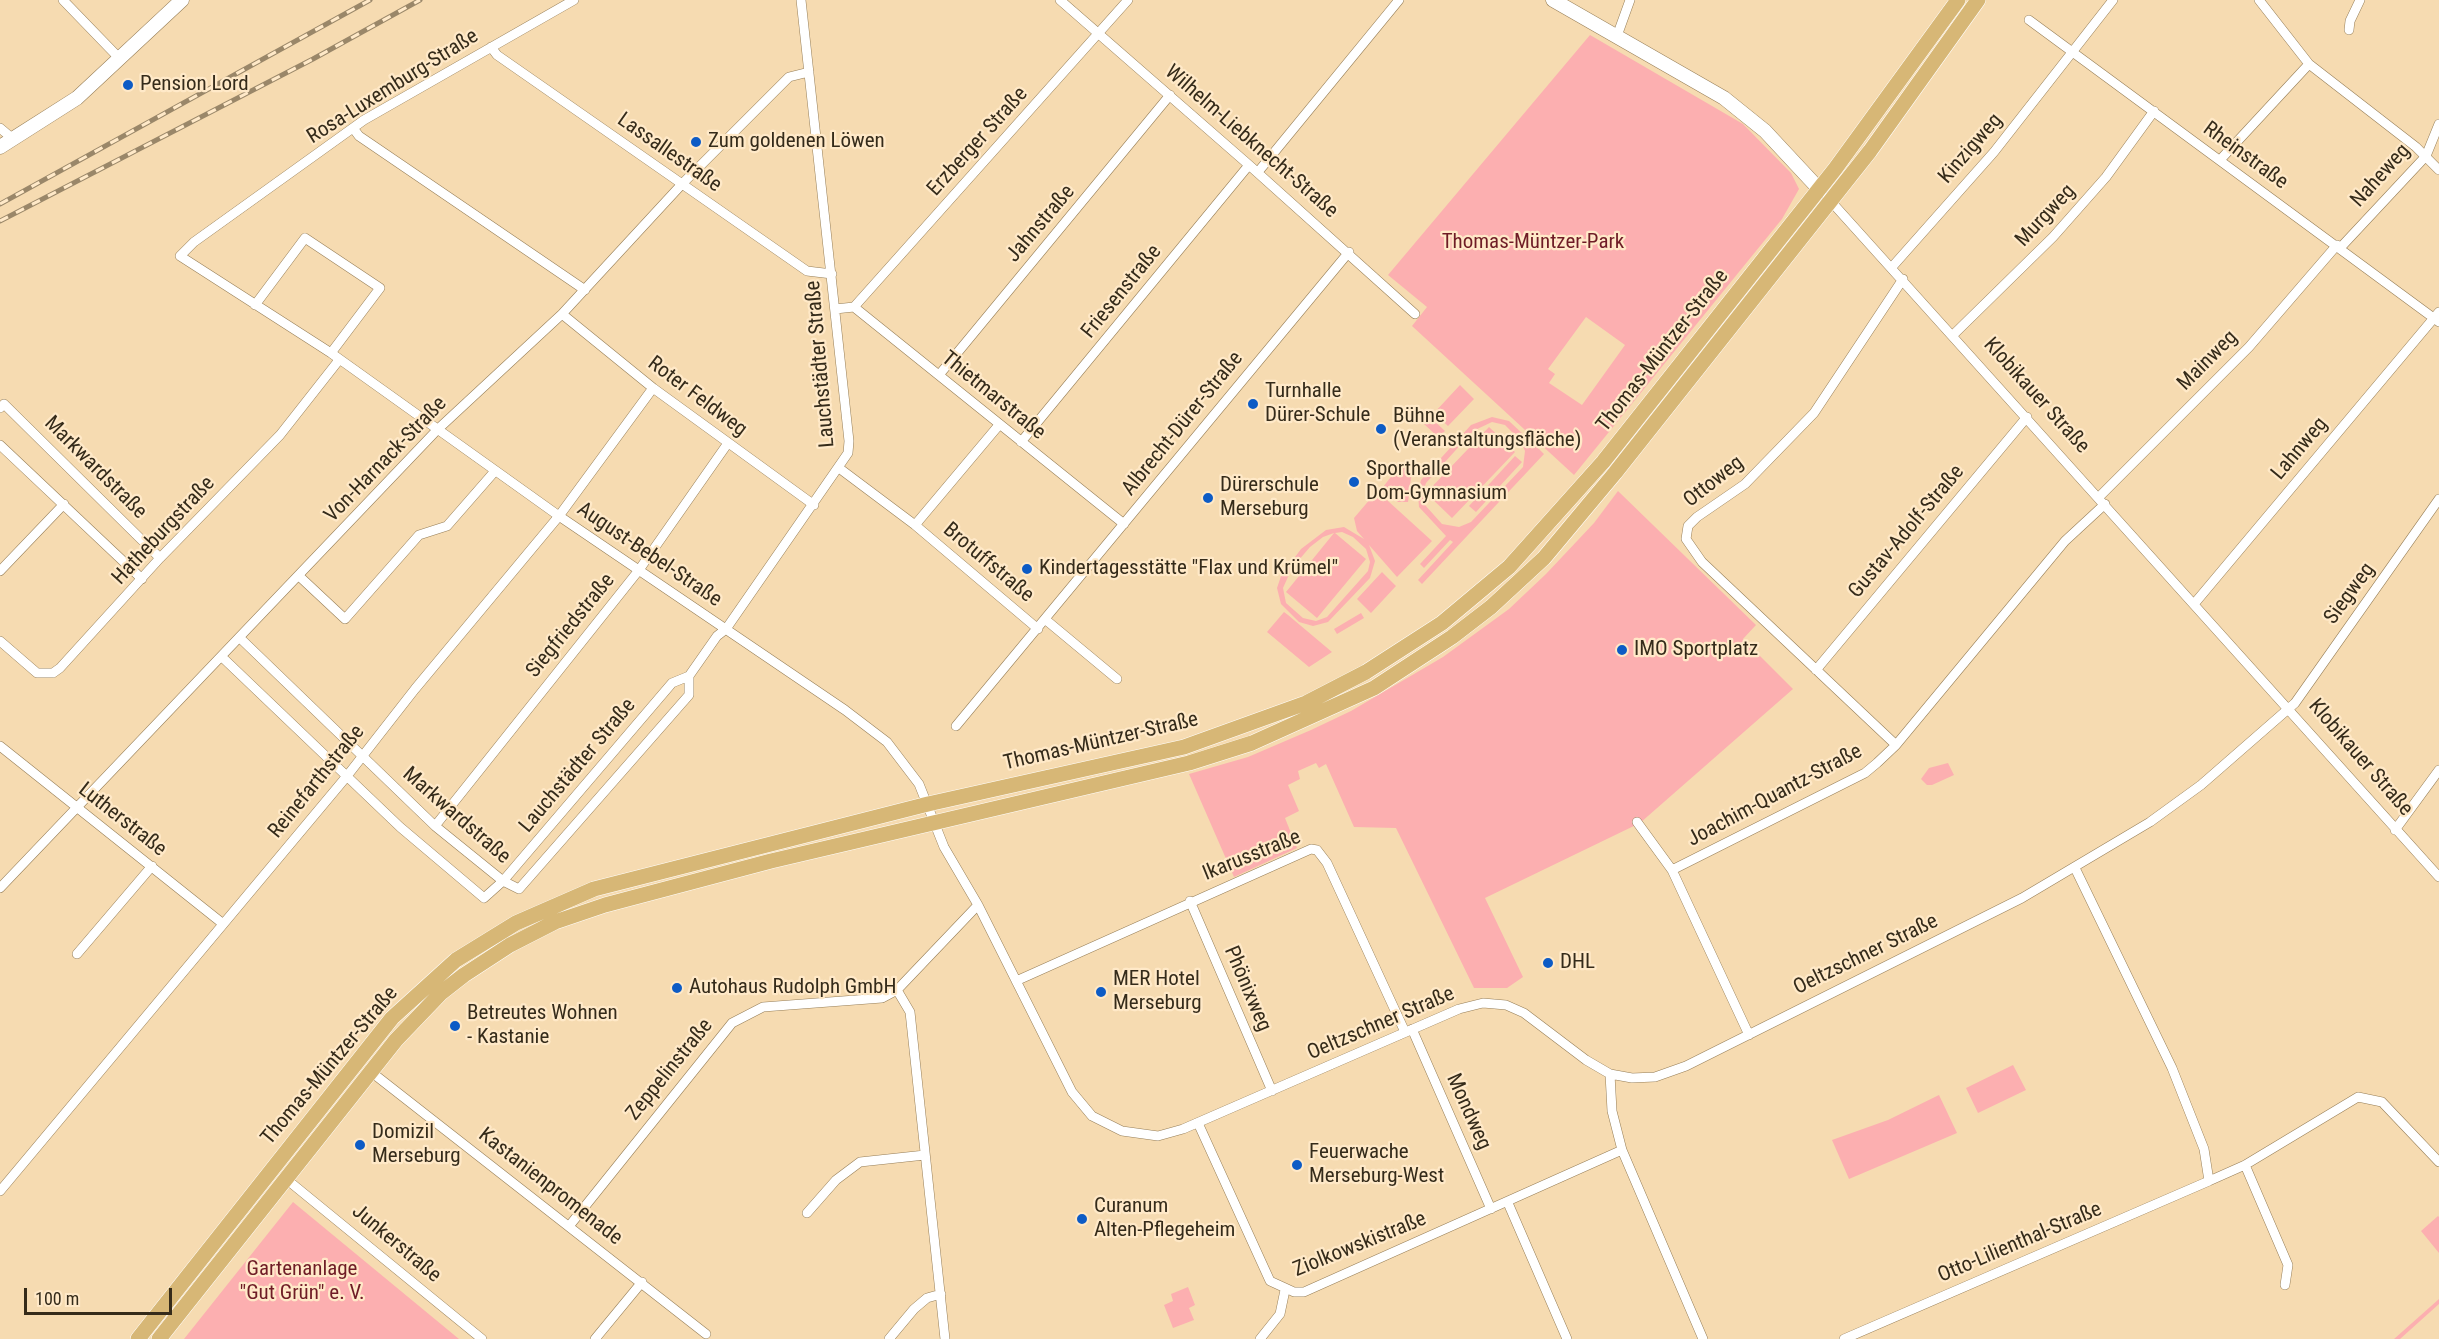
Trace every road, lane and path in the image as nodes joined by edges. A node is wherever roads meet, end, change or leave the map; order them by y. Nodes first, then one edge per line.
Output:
1 (63, 0) edge
2 (182, 0) edge
3 (574, 0) edge
4 (801, 0) edge
5 (1060, 0) edge
6 (1128, 0) edge
7 (1399, 0) edge
8 (1553, 0) edge
9 (1630, 0) edge
10 (1958, 0) edge
11 (1977, 0) edge
12 (2113, 0) edge
13 (2259, 0) edge
14 (2360, 0) edge
15 (2029, 20) dead end
16 (2349, 30) dead end
17 (1100, 34) junction
18 (1617, 36) junction
19 (492, 47) junction
20 (2074, 53) junction
21 (120, 59) junction
22 (2309, 64) junction
23 (809, 72) junction
24 (1170, 95) junction
25 (2154, 111) junction
26 (2439, 124) edge
27 (0, 128) edge
28 (353, 128) junction
29 (13, 139) junction
30 (0, 147) edge
31 (2426, 156) junction
32 (2439, 158) edge
33 (2220, 160) junction
34 (1249, 165) junction
35 (2439, 170) edge
36 (1258, 172) junction
37 (682, 184) junction
38 (1819, 189) junction
39 (1832, 201) junction
40 (2339, 246) junction
41 (1349, 252) junction
42 (180, 256) joint
43 (1892, 267) junction
44 (832, 274) junction
45 (1903, 279) junction
46 (585, 290) junction
47 (255, 305) junction
48 (854, 308) junction
49 (835, 309) junction
50 (561, 314) junction
51 (1415, 314) dead end
52 (2437, 317) edge
53 (1953, 335) junction
54 (331, 353) junction
55 (339, 360) junction
56 (939, 375) junction
57 (653, 388) junction
58 (2, 406) edge
59 (2027, 417) junction
60 (999, 425) junction
61 (437, 430) junction
62 (1021, 442) junction
63 (728, 443) junction
64 (0, 446) edge
65 (839, 468) junction
66 (495, 471) junction
67 (2439, 499) edge
68 (2102, 500) junction
69 (64, 504) junction
70 (814, 505) junction
71 (559, 516) junction
72 (1124, 524) junction
73 (915, 525) junction
74 (160, 558) junction
75 (639, 570) junction
76 (0, 571) edge
77 (299, 576) junction
78 (142, 579) junction
79 (2194, 604) junction
80 (1046, 620) junction
81 (726, 629) junction
82 (1038, 629) junction
83 (240, 638) junction
84 (0, 641) edge
85 (222, 657) junction
86 (1816, 670) junction
87 (689, 676) junction
88 (1117, 679) dead end
89 (2287, 707) junction
90 (956, 726) dead end
91 (1896, 745) junction
92 (0, 746) edge
93 (363, 755) junction
94 (2439, 770) edge
95 (347, 776) junction
96 (928, 804) junction
97 (77, 807) junction
98 (934, 822) junction
99 (1637, 822) dead end
100 (435, 826) junction
101 (2395, 830) junction
102 (152, 866) junction
103 (2075, 868) junction
104 (1672, 870) junction
105 (2439, 877) edge
106 (503, 881) junction
107 (0, 888) edge
108 (1190, 901) junction
109 (978, 905) junction
110 (222, 923) junction
111 (77, 954) dead end
112 (1016, 981) junction
113 (897, 990) junction
114 (1408, 1031) junction
115 (1749, 1035) junction
116 (370, 1071) junction
117 (1610, 1074) junction
118 (1272, 1091) junction
119 (1197, 1123) junction
120 (1622, 1150) junction
121 (925, 1155) junction
122 (2439, 1162) edge
123 (2245, 1165) junction
124 (285, 1178) junction
125 (2209, 1181) junction
126 (0, 1191) edge
127 (1508, 1203) junction
128 (1491, 1209) junction
129 (807, 1213) dead end
130 (570, 1224) junction
131 (642, 1282) junction
132 (2285, 1285) dead end
133 (1285, 1290) junction
134 (941, 1294) junction
135 (706, 1334) dead end
136 (138, 1339) edge
137 (159, 1339) edge
138 (482, 1339) edge
139 (595, 1339) edge
140 (889, 1339) edge
141 (945, 1339) edge
142 (1260, 1339) edge
143 (1567, 1339) edge
144 (1703, 1339) edge
145 (1844, 1339) edge

1 - 21 street
2 - 21 street
3 - 19 street, Rosa-Luxemburg-Straße
4 - 23 street, Lauchstädter Straße
5 - 17 street, Wilhelm-Liebknecht-Straße
6 - 17 street, Erzberger Straße
7 - 36 street
8 - 18 street, Klobikauer Straße
9 - 18 street
10 - 38 main road, Thomas-Müntzer-Straße
11 - 39 main road, Thomas-Müntzer-Straße
12 - 20 street, Kinzigweg
13 - 22 street
14 - 16 street
15 - 20 street, Rheinstraße
17 - 24 street, Wilhelm-Liebknecht-Straße
17 - 48 street, Erzberger Straße
18 - 38 street, Klobikauer Straße
19 - 28 street, Rosa-Luxemburg-Straße
19 - 37 street, Lassallestraße
20 - 25 street, Rheinstraße
20 - 43 street, Kinzigweg
21 - 29 street
22 - 31 street
22 - 33 street
23 - 37 street, Von-Harnack-Straße
23 - 44 street, Lauchstädter Straße
24 - 34 street, Wilhelm-Liebknecht-Straße
24 - 56 street, Jahnstraße
25 - 33 street, Rheinstraße
25 - 53 street, Murgweg
26 - 31 street, Naheweg
27 - 29 street
28 - 42 street, Rosa-Luxemburg-Straße
28 - 46 street
29 - 30 street
31 - 32 street
31 - 35 street
31 - 40 street, Naheweg
33 - 40 street, Rheinstraße
34 - 36 street, Wilhelm-Liebknecht-Straße
34 - 62 street, Friesenstraße
36 - 41 street, Wilhelm-Liebknecht-Straße
37 - 44 street, Lassallestraße
37 - 46 street, Von-Harnack-Straße
38 - 39 street, Klobikauer Straße
38 - 96 main road, Thomas-Müntzer-Straße
39 - 43 street, Klobikauer Straße
39 - 98 main road, Thomas-Müntzer-Straße
40 - 52 street, Rheinstraße
40 - 68 street, Mainweg
41 - 51 street, Wilhelm-Liebknecht-Straße
41 - 72 street, Albrecht-Dürer-Straße
42 - 47 street, August-Bebel-Straße
43 - 45 street, Klobikauer Straße
44 - 49 street, Lauchstädter Straße
45 - 53 street, Klobikauer Straße
45 - 86 street, Ottoweg
46 - 50 street, Von-Harnack-Straße
47 - 54 street, August-Bebel-Straße
47 - 54 street
48 - 49 street
48 - 56 street, Thietmarstraße
49 - 65 street, Lauchstädter Straße
50 - 57 street, Roter Feldweg
50 - 61 street, Von-Harnack-Straße
52 - 79 street, Lahnweg
53 - 59 street, Klobikauer Straße
54 - 55 street, August-Bebel-Straße
55 - 61 street, August-Bebel-Straße
55 - 74 street, Hatheburgstraße
56 - 60 street, Thietmarstraße
57 - 63 street, Roter Feldweg
57 - 71 street, Reinefarthstraße
58 - 74 street, Markwardstraße
59 - 68 street, Klobikauer Straße
59 - 86 street, Gustav-Adolf-Straße
60 - 62 street, Thietmarstraße
60 - 73 street, Brotuffstraße
61 - 66 street, August-Bebel-Straße
61 - 77 street, Von-Harnack-Straße
62 - 72 street, Thietmarstraße
63 - 70 street, Roter Feldweg
63 - 75 street, Siegfriedstraße
64 - 69 street
65 - 70 street, Lauchstädter Straße
65 - 73 street, Brotuffstraße
66 - 71 street, August-Bebel-Straße
66 - 77 street
67 - 89 street, Siegweg
68 - 79 street, Klobikauer Straße
68 - 91 street, Joachim-Quantz-Straße
69 - 76 street
69 - 78 street
70 - 81 street, Lauchstädter Straße
71 - 75 street, August-Bebel-Straße
71 - 93 street, Reinefarthstraße
72 - 80 street, Albrecht-Dürer-Straße
73 - 82 street, Brotuffstraße
74 - 78 street, Hatheburgstraße
75 - 81 street, August-Bebel-Straße
75 - 100 street, Siegfriedstraße
77 - 83 street, Von-Harnack-Straße
78 - 84 street, Hatheburgstraße
79 - 89 street, Klobikauer Straße
80 - 82 street, Albrecht-Dürer-Straße
80 - 88 street
81 - 87 street, Lauchstädter Straße
81 - 96 street, August-Bebel-Straße
82 - 90 street, Albrecht-Dürer-Straße
83 - 85 street, Von-Harnack-Straße
83 - 93 street, Markwardstraße
85 - 95 street, Markwardstraße
85 - 97 street, Von-Harnack-Straße
86 - 91 street, Ottoweg
87 - 106 street, Lauchstädter Straße
87 - 106 street, Lauchstädter Straße
89 - 101 street, Klobikauer Straße
89 - 103 street, Oeltzschner Straße
91 - 104 street, Joachim-Quantz-Straße
92 - 97 street, Lutherstraße
93 - 95 street, Reinefarthstraße
93 - 100 street, Markwardstraße
94 - 101 street
95 - 106 street, Markwardstraße
95 - 110 street, Reinefarthstraße
96 - 98 street, Oeltzschner Straße
96 - 136 main road, Thomas-Müntzer-Straße
97 - 102 street, Lutherstraße
97 - 107 street, Von-Harnack-Straße
98 - 109 street, Oeltzschner Straße
98 - 116 main road, Thomas-Müntzer-Straße
99 - 104 street
100 - 106 street, Markwardstraße
101 - 105 street, Klobikauer Straße
102 - 110 street, Lutherstraße
102 - 111 street
103 - 115 street, Oeltzschner Straße
103 - 125 street
104 - 115 street, Joachim-Quantz-Straße
108 - 112 street, Ikarusstraße
108 - 114 street, Ikarusstraße
108 - 118 street, Phönixweg
109 - 112 street, Oeltzschner Straße
109 - 113 street, Zeppelinstraße
110 - 126 street, Reinefarthstraße
112 - 119 street, Oeltzschner Straße
113 - 121 street
113 - 130 street, Zeppelinstraße
114 - 117 street, Oeltzschner Straße
114 - 118 street, Oeltzschner Straße
114 - 128 street, Mondweg
115 - 117 street, Oeltzschner Straße
116 - 124 main road, Thomas-Müntzer-Straße
116 - 130 street, Kastanienpromenade
117 - 120 street
118 - 119 street, Oeltzschner Straße
119 - 133 street, Ziolkowskistraße
120 - 127 street, Ziolkowskistraße
120 - 144 street
121 - 129 street
121 - 134 street
122 - 123 street, Otto-Lilienthal-Straße
123 - 125 street, Otto-Lilienthal-Straße
123 - 132 street
124 - 137 main road, Thomas-Müntzer-Straße
124 - 138 street, Junkerstraße
125 - 145 street, Otto-Lilienthal-Straße
127 - 128 street, Ziolkowskistraße
127 - 143 street
128 - 133 street, Ziolkowskistraße
130 - 131 street, Kastanienpromenade
131 - 135 street, Kastanienpromenade
131 - 139 street
133 - 142 street
134 - 140 street
134 - 141 street

